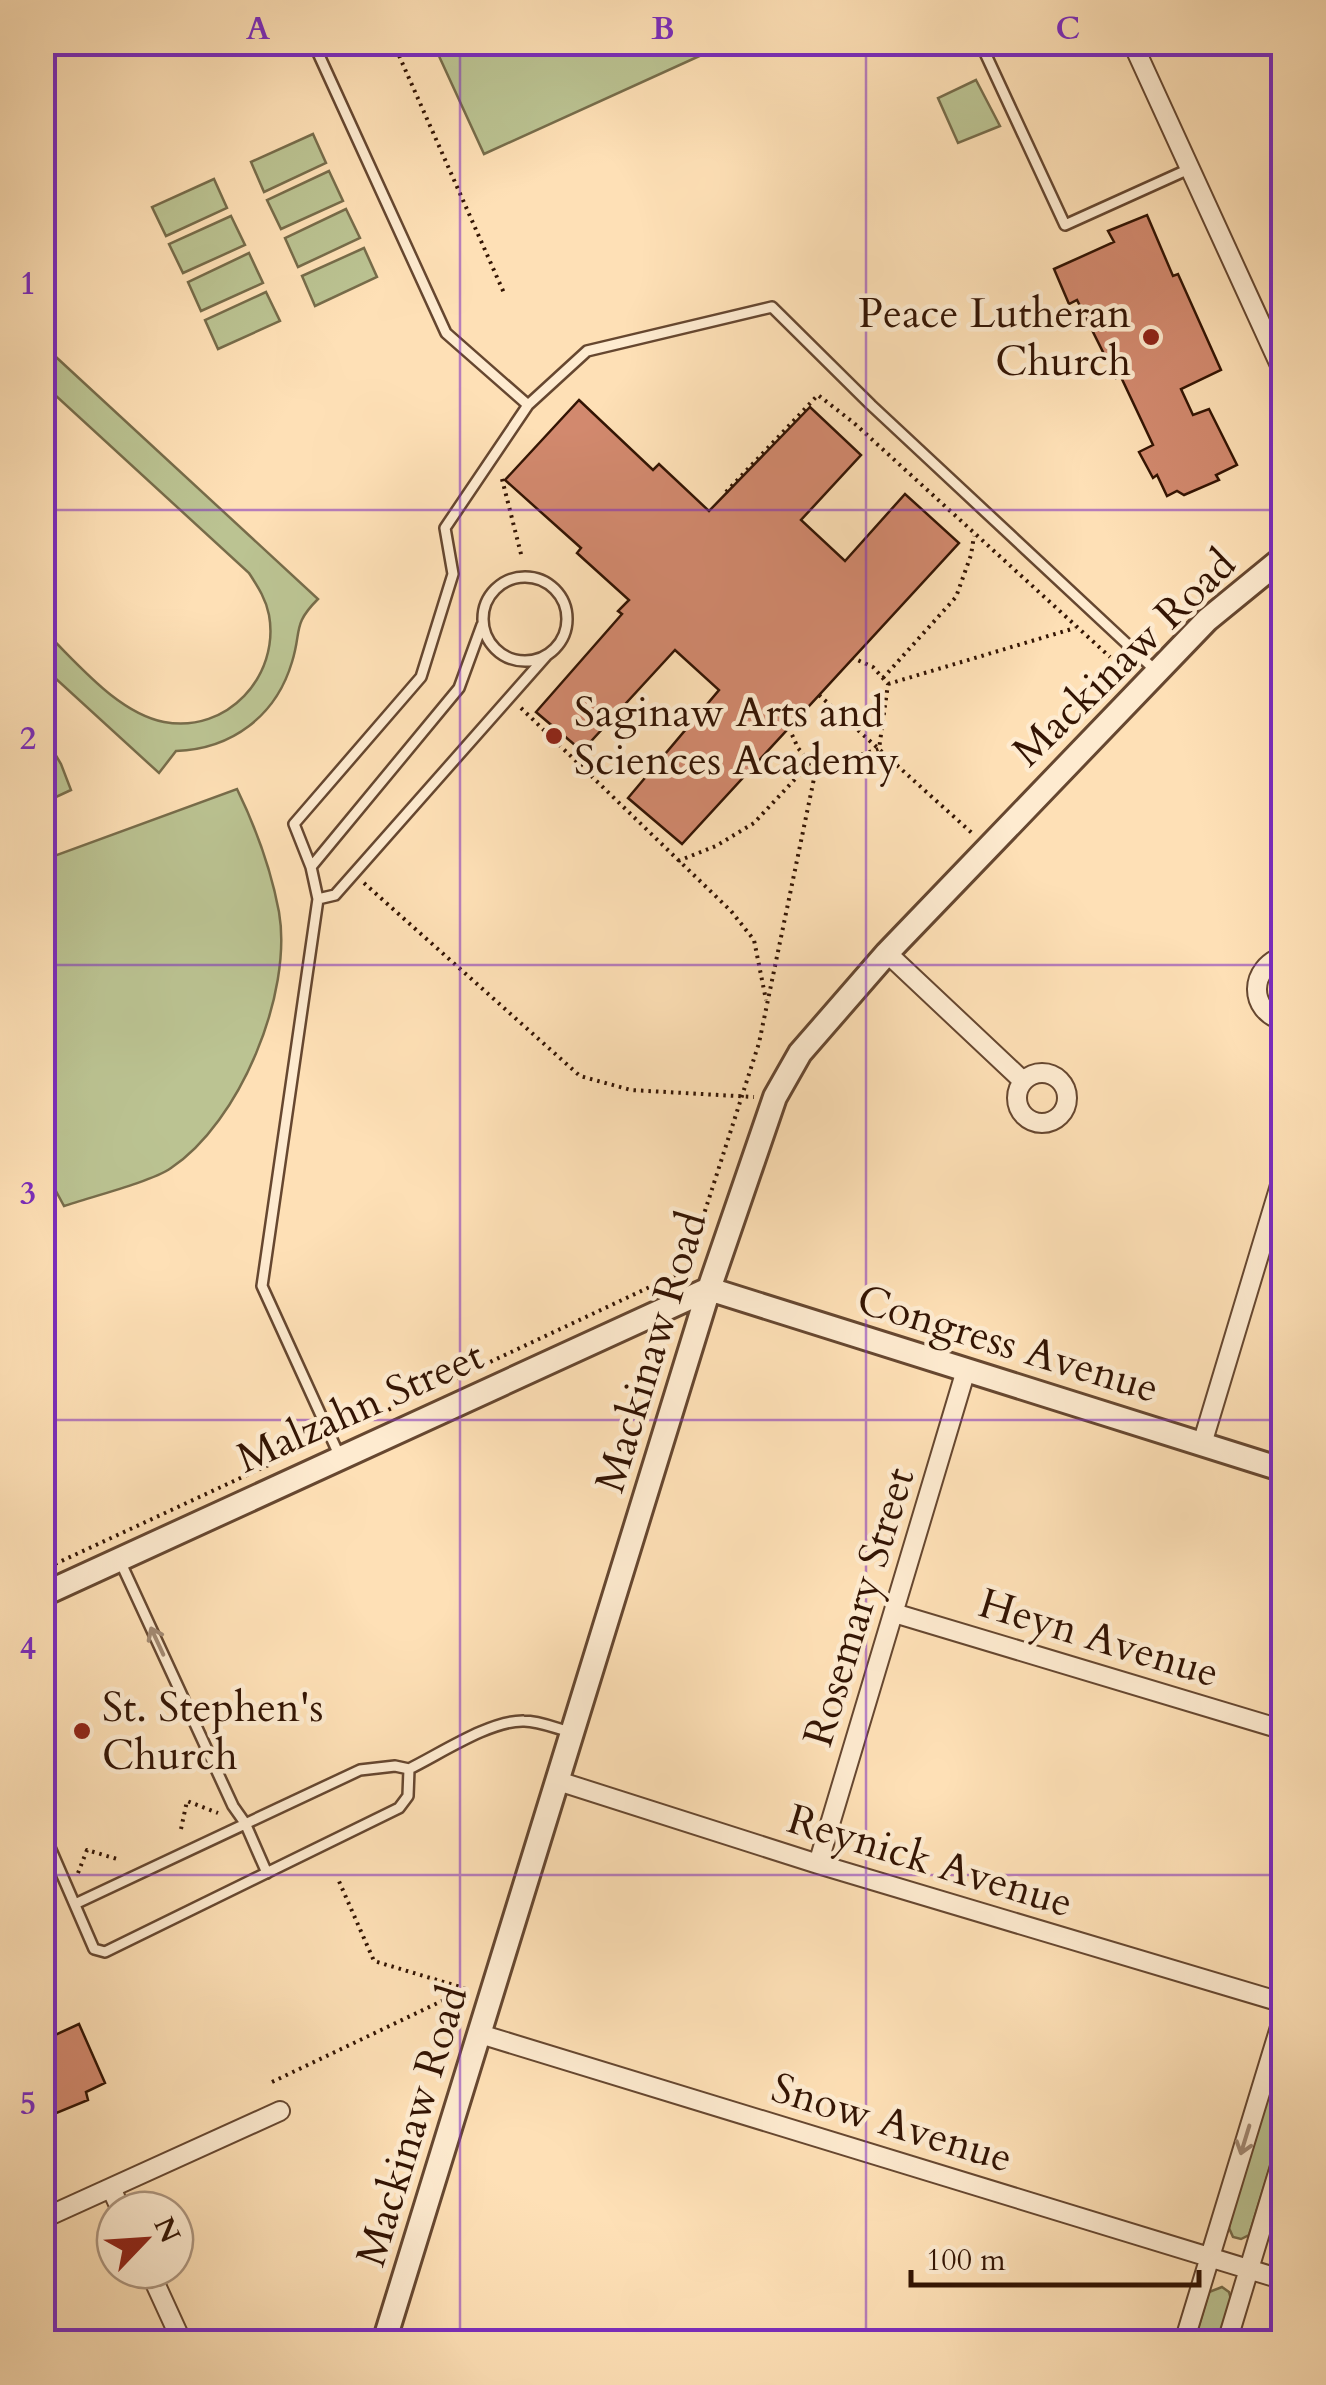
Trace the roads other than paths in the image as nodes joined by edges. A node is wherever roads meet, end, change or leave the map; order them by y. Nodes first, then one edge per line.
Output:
1 (313, 42) edge
2 (980, 42) edge
3 (1132, 42) edge
4 (1190, 169) junction
5 (1284, 374) edge
6 (528, 404) junction
7 (1284, 557) edge
8 (482, 625) junction
9 (546, 656) junction
10 (1156, 671) junction
11 (311, 866) junction
12 (318, 899) junction
13 (887, 953) junction
14 (1284, 956) edge
15 (1284, 1022) edge
16 (1022, 1081) dead end
17 (1284, 1172) edge
18 (709, 1289) junction
19 (966, 1370) junction
20 (1202, 1444) junction
21 (336, 1447) junction
22 (1284, 1470) edge
23 (119, 1559) junction
24 (42, 1594) edge
25 (894, 1613) junction
26 (1284, 1730) edge
27 (573, 1732) junction
28 (409, 1769) junction
29 (558, 1782) junction
30 (245, 1823) junction
31 (42, 1828) edge
32 (818, 1864) junction
33 (267, 1872) junction
34 (75, 1904) junction
35 (1284, 2003) edge
36 (1284, 2014) edge
37 (480, 2034) junction
38 (280, 2112) dead end
39 (1284, 2153) edge
40 (111, 2188) joint
41 (42, 2220) edge
42 (1210, 2257) junction
43 (1249, 2270) junction
44 (1284, 2280) edge
45 (157, 2290) edge
46 (182, 2342) edge
47 (384, 2342) edge
48 (1184, 2342) edge
49 (1227, 2342) edge

1 - 6 lane
2 - 4 lane
3 - 4 street
4 - 5 street
6 - 10 lane
6 - 11 lane
7 - 10 street, Mackinaw Road
8 - 9 lane
8 - 9 lane
8 - 11 lane
9 - 12 lane
10 - 13 street, Mackinaw Road
11 - 12 lane
12 - 21 lane
13 - 16 street
13 - 18 street, Mackinaw Road
14 - 15 street
17 - 20 street
18 - 19 street, Congress Avenue
18 - 21 street, Malzahn Street
18 - 27 street, Mackinaw Road
19 - 20 street, Congress Avenue
19 - 25 street, Rosemary Street
20 - 22 street, Congress Avenue
21 - 23 street, Malzahn Street
23 - 24 street, Malzahn Street
30 -> 23 lane
25 - 26 street, Heyn Avenue
25 - 32 street, Rosemary Street
27 - 28 lane
27 - 29 street, Mackinaw Road
28 - 30 lane
28 - 33 lane
29 - 32 street, Reynick Avenue
29 - 37 street, Mackinaw Road
30 - 33 lane
30 - 34 lane
31 - 34 lane
32 - 35 street, Reynick Avenue
33 - 34 lane
36 -> 42 street
37 - 42 street, Snow Avenue
37 - 47 street, Mackinaw Road
38 - 40 street
39 - 43 street
40 - 41 street
42 - 43 street, Snow Avenue
42 - 48 street
43 - 44 street, Snow Avenue
43 - 49 street
45 - 46 street

